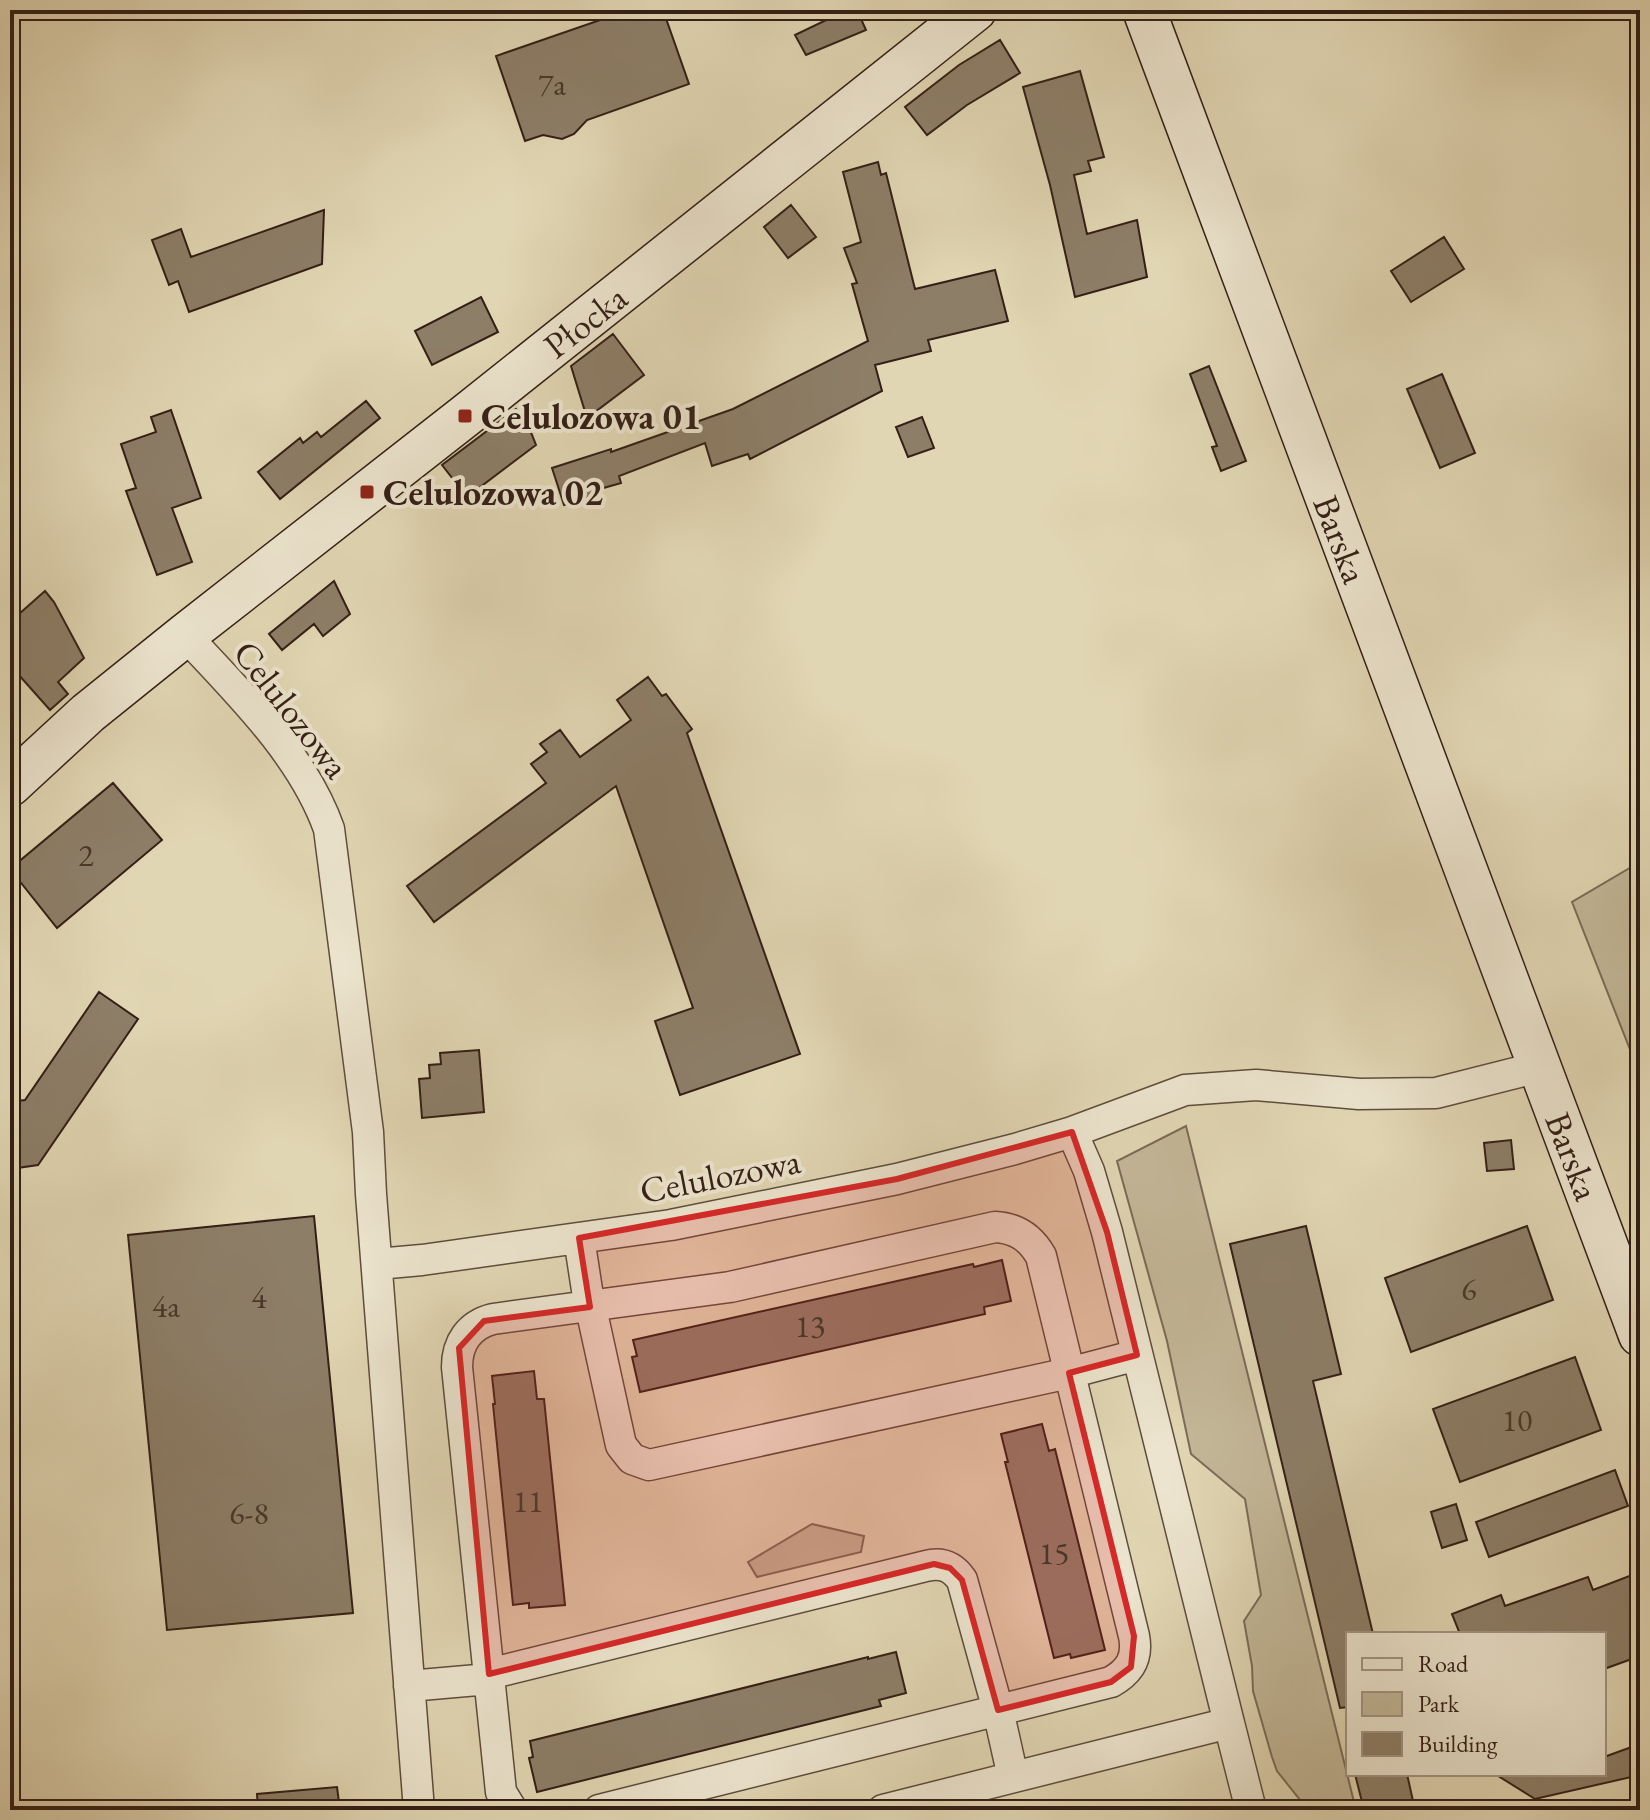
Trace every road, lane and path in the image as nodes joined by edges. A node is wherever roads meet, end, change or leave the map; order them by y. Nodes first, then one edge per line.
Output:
1 (975, 10) edge
2 (1144, 10) edge
3 (185, 635) junction
4 (10, 785) edge
5 (1539, 1067) junction
6 (1072, 1132) junction
7 (579, 1238) junction
8 (377, 1264) junction
9 (592, 1306) junction
10 (1640, 1335) edge
11 (1137, 1355) junction
12 (1069, 1373) junction
13 (489, 1676) junction
14 (409, 1686) junction
15 (998, 1710) junction
16 (1229, 1723) junction
17 (1013, 1777) junction
18 (419, 1810) edge
19 (512, 1810) edge
20 (599, 1810) edge
21 (883, 1810) edge
22 (1251, 1810) edge

1 - 3 street, Płocka
2 - 5 street, Barska
3 - 4 street, Płocka
3 - 8 street, Celulozowa
5 - 6 street, Barska
5 - 10 street, Barska
6 - 7 street, Celulozowa
6 - 11 street
7 - 8 street, Celulozowa
7 - 9 street
8 - 14 street, Celulozowa
9 - 12 street
9 - 12 street
9 - 13 street
11 - 12 street
11 - 16 street
12 - 15 street
13 - 14 street
13 - 15 street
13 - 19 street
14 - 18 street, Celulozowa
15 - 17 street
15 - 20 street
16 - 17 street
16 - 22 street
17 - 21 street

